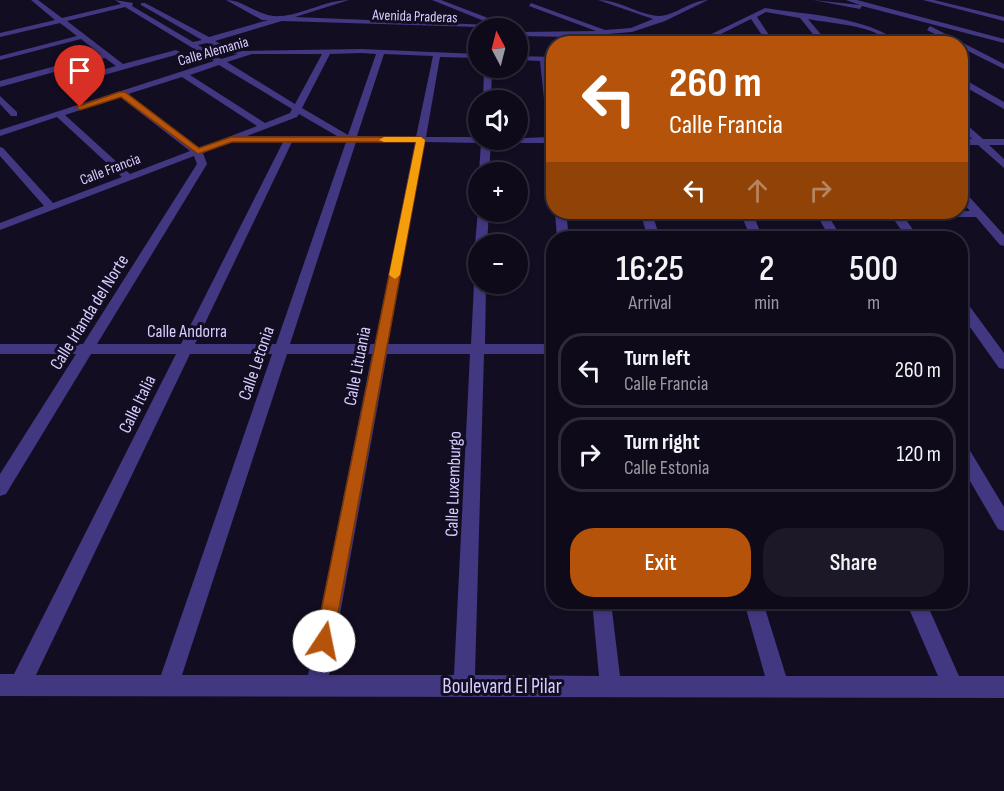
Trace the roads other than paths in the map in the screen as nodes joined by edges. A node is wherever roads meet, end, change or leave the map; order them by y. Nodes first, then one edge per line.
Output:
1 (34, 0) edge
2 (229, 0) edge
3 (329, 0) edge
4 (346, 0) edge
5 (435, 0) edge
6 (601, 0) edge
7 (686, 0) edge
8 (705, 0) edge
9 (816, 0) edge
10 (849, 0) edge
11 (930, 0) edge
12 (942, 0) edge
13 (137, 1) edge
14 (314, 2) edge
15 (122, 3) edge
16 (915, 3) edge
17 (531, 5) dead end
18 (898, 13) junction
19 (800, 14) junction
20 (752, 15) junction
21 (652, 16) junction
22 (1004, 17) edge
23 (484, 18) edge
24 (59, 19) junction
25 (281, 19) junction
26 (662, 19) junction
27 (266, 21) junction
28 (317, 23) junction
29 (862, 26) junction
30 (468, 27) edge
31 (598, 28) junction
32 (528, 29) edge
33 (468, 31) edge
34 (0, 33) edge
35 (606, 33) junction
36 (528, 34) edge
37 (713, 34) joint
38 (709, 36) edge
39 (766, 36) edge
40 (819, 36) edge
41 (872, 36) edge
42 (883, 36) edge
43 (943, 36) edge
44 (82, 37) junction
45 (204, 38) junction
46 (1004, 40) edge
47 (188, 43) junction
48 (968, 49) edge
49 (327, 51) junction
50 (176, 52) dead end
51 (251, 52) junction
52 (381, 52) junction
53 (437, 54) junction
54 (105, 55) junction
55 (468, 56) edge
56 (0, 58) edge
57 (528, 58) edge
58 (546, 59) edge
59 (218, 62) junction
60 (1004, 67) edge
61 (122, 68) junction
62 (183, 74) junction
63 (0, 84) edge
64 (968, 85) edge
65 (92, 90) dead end
66 (122, 94) junction
67 (0, 99) edge
68 (1004, 106) edge
69 (297, 110) junction
70 (14, 114) dead end
71 (59, 114) junction
72 (264, 126) junction
73 (968, 130) edge
74 (0, 133) edge
75 (231, 139) junction
76 (289, 139) junction
77 (350, 140) junction
78 (421, 140) junction
79 (468, 140) edge
80 (528, 140) edge
81 (546, 140) edge
82 (968, 142) edge
83 (980, 142) junction
84 (1004, 142) edge
85 (0, 150) edge
86 (198, 152) junction
87 (1004, 165) edge
88 (129, 178) junction
89 (968, 201) edge
90 (52, 208) junction
91 (968, 214) edge
92 (980, 214) junction
93 (900, 219) edge
94 (0, 227) edge
95 (909, 231) edge
96 (1004, 242) edge
97 (480, 294) edge
98 (968, 314) edge
99 (0, 349) edge
100 (88, 349) junction
101 (186, 349) junction
102 (281, 349) junction
103 (381, 349) junction
104 (477, 349) junction
105 (546, 349) edge
106 (1004, 364) edge
107 (968, 462) edge
108 (0, 489) edge
109 (1004, 523) edge
110 (603, 609) edge
111 (756, 609) edge
112 (919, 609) edge
113 (10, 685) edge
114 (168, 686) junction
115 (316, 686) junction
116 (464, 686) junction
117 (611, 686) junction
118 (777, 686) junction
119 (953, 687) junction
120 (1004, 687) edge

1 - 24 street
2 - 27 street
3 - 14 street
4 - 25 street
5 - 23 street
6 - 21 street
7 - 21 street
8 - 26 street
9 - 18 street
10 - 18 street
11 - 18 street
11 - 22 street
12 - 22 street
13 - 15 street
13 - 45 street
14 - 27 street
15 - 24 street
15 - 47 street
16 - 18 street
17 - 31 street
18 - 43 street
18 - 46 street
19 - 20 street
19 - 29 street
19 - 40 street
20 - 37 street
20 - 39 street
21 - 26 street
21 - 31 street
24 - 34 street
24 - 44 street
25 - 27 street, Avenida Praderas
25 - 28 street, Avenida Praderas
26 - 35 street
27 - 28 street, Avenida Praderas
27 - 45 street
27 - 45 street, Avenida Praderas
28 - 30 street, Avenida Praderas
28 - 33 street, Avenida Praderas
29 - 41 street
29 - 42 street
31 - 32 street
31 - 35 street
35 - 36 street
37 - 38 street
44 - 54 street
44 - 56 street
45 - 47 street
45 - 51 street
47 - 59 street
48 - 60 street
49 - 51 street, Calle Alemania
49 - 52 street, Calle Alemania
49 - 69 street
50 - 61 street
51 - 59 street, Calle Alemania
52 - 53 street, Calle Alemania
52 - 77 street, Calle Letonia
53 - 55 street, Calle Alemania
53 - 78 street, Calle Lituania
54 - 61 street
54 - 63 street
57 - 58 street
59 - 62 street, Calle Alemania
59 - 69 street
61 - 65 street
62 - 66 street, Calle Alemania
62 - 72 street
64 - 68 street
66 - 71 street, Calle Alemania
66 - 86 street
67 - 70 street
69 - 72 street, Calle Francia
69 - 77 street
71 - 74 street, Calle Alemania
71 - 88 street
72 - 75 street, Calle Francia
73 - 83 street
75 - 76 street, Calle Francia
75 - 86 street, Calle Francia
76 - 77 street, Calle Francia
76 - 101 street, Calle Italia
77 - 78 street, Calle Francia
77 - 102 street, Calle Letonia
78 - 79 street, Calle Francia
78 - 103 street, Calle Lituania
80 - 81 street, Calle Francia
82 - 83 street
83 - 84 street
83 - 87 street
85 - 90 street
86 - 88 street, Calle Francia
86 - 100 street, Calle Irlanda del Norte
88 - 90 street, Calle Francia
89 - 92 street
90 - 94 street, Calle Francia
91 - 92 street
92 - 96 street
93 - 95 street
97 - 104 street, Calle Luxemburgo
98 - 106 street
99 - 100 street, Calle Andorra
100 - 101 street, Calle Andorra
100 - 108 street, Calle Irlanda del Norte
101 - 102 street, Calle Andorra
101 - 113 street, Calle Italia
102 - 103 street, Calle Andorra
102 - 114 street, Calle Letonia
103 - 104 street, Calle Andorra
103 - 115 street, Calle Lituania
104 - 105 street, Calle Andorra
104 - 116 street, Calle Luxemburgo
107 - 109 street
110 - 117 street
111 - 118 street
112 - 119 street
113 - 114 street, Boulevard El Pilar
114 - 115 street, Boulevard El Pilar
115 - 116 street, Boulevard El Pilar
116 - 117 street, Boulevard El Pilar
117 - 118 street, Boulevard El Pilar
118 - 119 street, Boulevard El Pilar
119 - 120 street, Boulevard El Pilar

